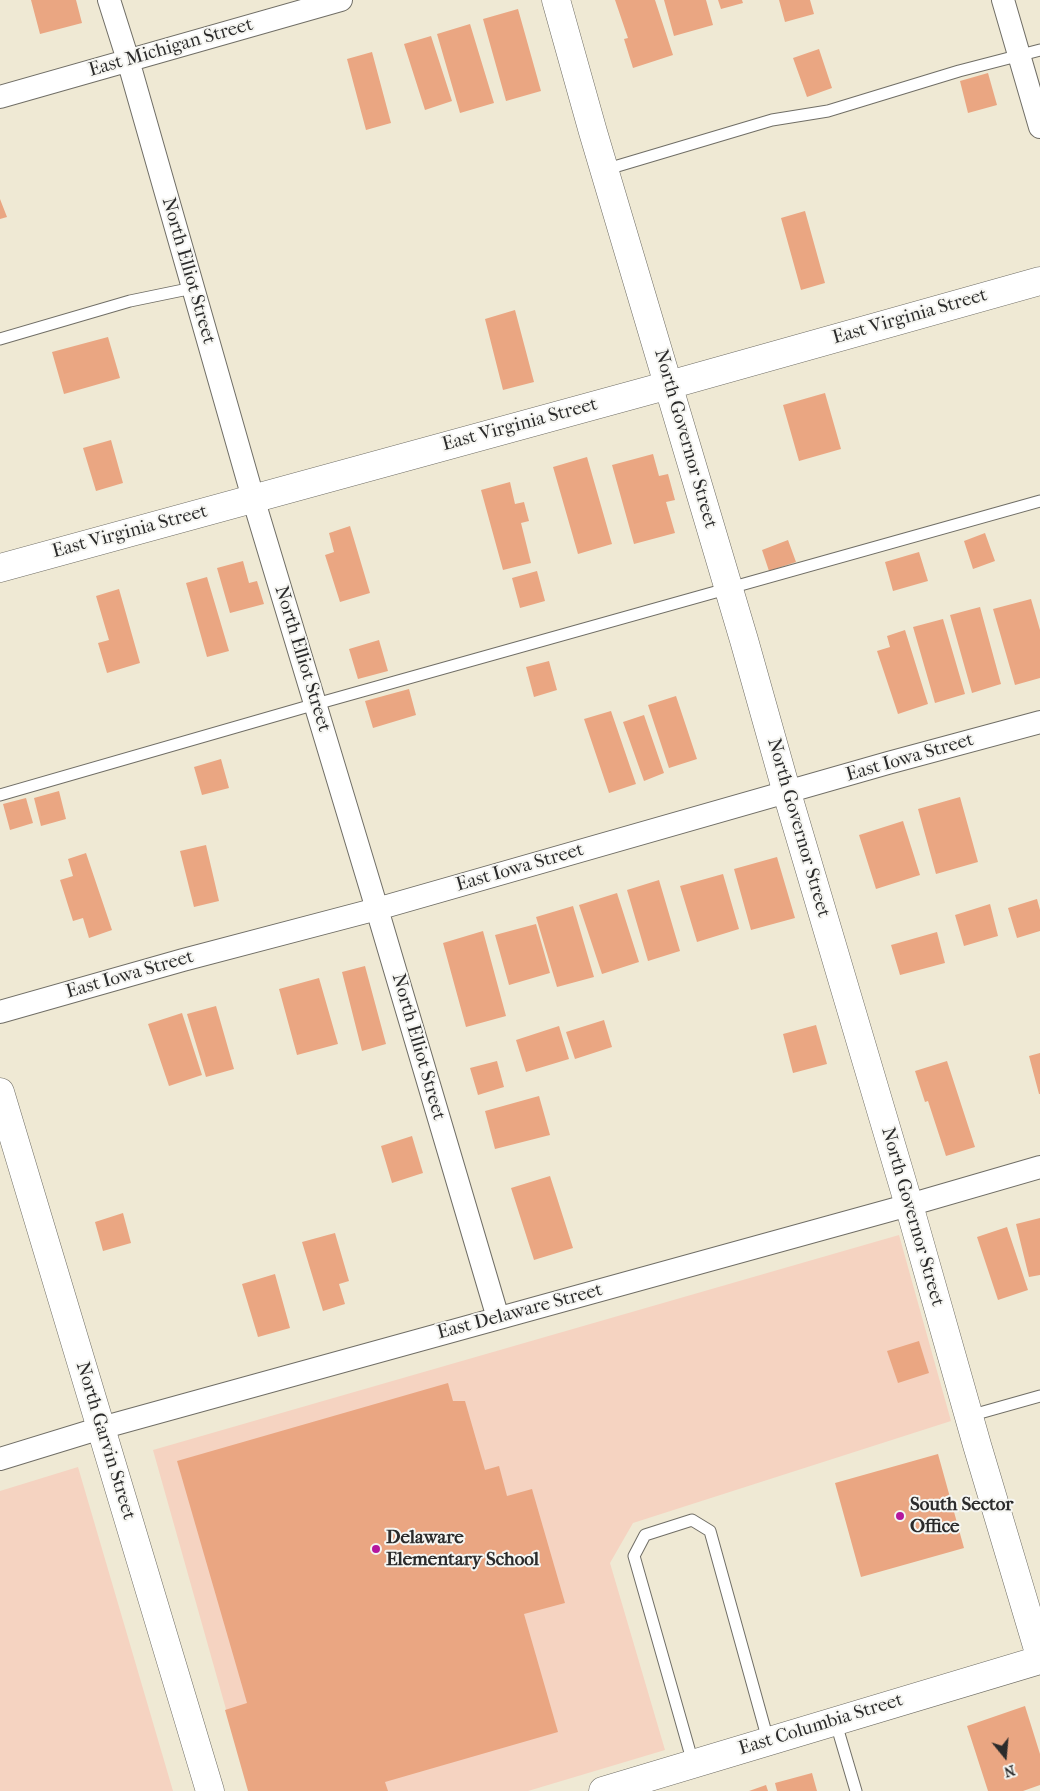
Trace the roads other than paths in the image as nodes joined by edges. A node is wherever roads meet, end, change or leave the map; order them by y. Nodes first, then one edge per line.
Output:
1 (109, 0) edge
2 (342, 0) edge
3 (556, 0) edge
4 (1003, 0) edge
5 (1030, 53) edge
6 (128, 60) junction
7 (0, 97) edge
8 (1040, 127) edge
9 (604, 170) junction
10 (1040, 281) edge
11 (193, 288) junction
12 (0, 339) edge
13 (669, 385) junction
14 (253, 498) junction
15 (1040, 501) edge
16 (0, 568) edge
17 (729, 589) junction
18 (316, 704) junction
19 (1040, 722) edge
20 (787, 793) junction
21 (0, 795) edge
22 (378, 909) junction
23 (0, 1012) edge
24 (0, 1092) edge
25 (1040, 1167) edge
26 (909, 1205) junction
27 (498, 1318) junction
28 (1040, 1396) edge
29 (969, 1416) junction
30 (101, 1428) junction
31 (0, 1459) edge
32 (1040, 1656) edge
33 (1040, 1660) edge
34 (835, 1720) junction
35 (768, 1740) junction
36 (693, 1763) junction
37 (631, 1787) edge
38 (210, 1791) edge
39 (603, 1791) edge
40 (856, 1791) edge

1 - 6 street, North Elliot Street
2 - 6 street, East Michigan Street
3 - 9 main road, North Governor Street
4 - 5 street
5 - 8 street
5 - 9 lane
6 - 7 street, East Michigan Street
6 - 11 street, North Elliot Street
9 - 13 main road, North Governor Street
10 - 13 main road, East Virginia Street
11 - 12 lane
11 - 14 street, North Elliot Street
13 - 14 main road, East Virginia Street
13 - 17 main road, North Governor Street
14 - 16 main road, East Virginia Street
14 - 18 street, North Elliot Street
15 - 17 lane
17 - 18 lane
17 - 20 main road, North Governor Street
18 - 21 lane
18 - 22 street, North Elliot Street
19 - 20 street, East Iowa Street
20 - 22 street, East Iowa Street
20 - 26 main road, North Governor Street
22 - 23 street, East Iowa Street
22 - 27 street, North Elliot Street
24 - 30 main road, North Garvin Street
25 - 26 street, East Delaware Street
26 - 27 street, East Delaware Street
26 - 29 main road, North Governor Street
27 - 30 street, East Delaware Street
28 - 29 lane
29 - 32 main road, North Governor Street
30 - 31 street, East Delaware Street
30 - 38 main road, North Garvin Street
33 - 34 main road, East Columbia Street
34 - 35 main road, East Columbia Street
34 - 40 lane
35 - 36 main road, East Columbia Street
35 - 36 lane
36 - 37 main road, East Columbia Street
37 - 39 main road, East Columbia Street

